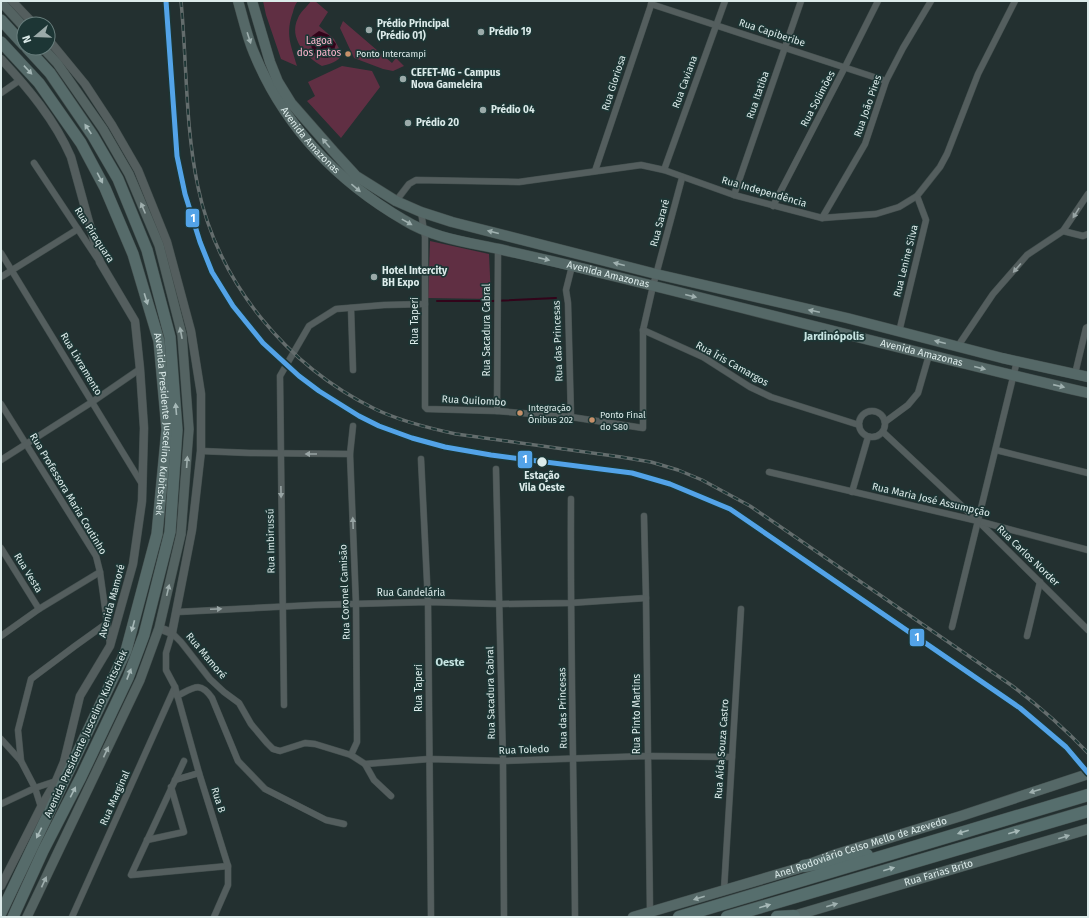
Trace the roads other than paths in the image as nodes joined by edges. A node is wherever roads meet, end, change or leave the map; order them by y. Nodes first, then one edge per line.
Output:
1 (12, 1) edge
2 (238, 1) edge
3 (252, 1) edge
4 (725, 1) edge
5 (801, 1) edge
6 (878, 1) edge
7 (931, 1) edge
8 (1015, 1) edge
9 (1, 2) edge
10 (651, 3) edge
11 (26, 16) edge
12 (16, 18) edge
13 (1, 20) edge
14 (716, 26) junction
15 (16, 36) edge
16 (1, 42) edge
17 (784, 48) junction
18 (56, 49) edge
19 (34, 56) edge
20 (50, 56) edge
21 (1, 59) edge
22 (845, 67) junction
23 (20, 80) junction
24 (886, 81) junction
25 (1, 93) edge
26 (34, 162) dead end
27 (664, 170) junction
28 (595, 171) junction
29 (682, 178) junction
30 (1088, 194) edge
31 (734, 195) junction
32 (918, 196) junction
33 (396, 201) junction
34 (773, 206) junction
35 (421, 212) junction
36 (822, 218) junction
37 (78, 229) junction
38 (425, 231) junction
39 (1063, 231) junction
40 (1088, 234) edge
41 (498, 249) junction
42 (1, 252) edge
43 (100, 262) junction
44 (572, 266) junction
45 (12, 270) junction
46 (656, 274) junction
47 (1, 277) edge
48 (653, 286) junction
49 (425, 304) junction
50 (351, 308) junction
51 (135, 321) joint
52 (1088, 327) edge
53 (643, 330) junction
54 (899, 332) junction
55 (958, 346) junction
56 (929, 355) junction
57 (1016, 361) junction
58 (140, 369) junction
59 (353, 370) dead end
60 (1075, 374) junction
61 (1013, 376) junction
62 (1088, 378) edge
63 (1088, 393) edge
64 (92, 402) junction
65 (1, 404) edge
66 (425, 407) joint
67 (497, 411) junction
68 (571, 417) junction
69 (885, 422) junction
70 (859, 424) junction
71 (354, 426) dead end
72 (883, 432) junction
73 (868, 437) junction
74 (26, 444) junction
75 (996, 450) junction
76 (201, 452) junction
77 (280, 454) junction
78 (350, 454) junction
79 (421, 459) dead end
80 (1, 460) edge
81 (496, 469) dead end
82 (769, 472) dead end
83 (1088, 473) edge
84 (143, 486) junction
85 (852, 492) junction
86 (571, 499) dead end
87 (644, 516) dead end
88 (978, 521) junction
89 (1, 548) edge
90 (1088, 550) edge
91 (100, 572) junction
92 (1040, 582) junction
93 (646, 598) junction
94 (428, 602) junction
95 (570, 603) junction
96 (356, 604) junction
97 (500, 604) junction
98 (283, 606) junction
99 (39, 609) junction
100 (741, 609) dead end
101 (177, 612) junction
102 (107, 623) junction
103 (952, 627) dead end
104 (159, 628) junction
105 (1088, 630) edge
106 (172, 633) junction
107 (1, 636) edge
108 (1027, 636) dead end
109 (110, 646) junction
110 (175, 687) junction
111 (177, 696) junction
112 (284, 705) dead end
113 (1, 739) edge
114 (351, 755) junction
115 (647, 756) junction
116 (732, 757) junction
117 (574, 758) junction
118 (429, 759) junction
119 (21, 761) junction
120 (184, 761) dead end
121 (503, 761) junction
122 (365, 764) junction
123 (199, 773) junction
124 (1088, 774) edge
125 (175, 780) junction
126 (56, 781) junction
127 (171, 787) junction
128 (35, 788) junction
129 (391, 796) dead end
130 (1084, 796) edge
131 (1, 804) edge
132 (41, 807) junction
133 (1088, 811) edge
134 (344, 824) dead end
135 (1088, 830) edge
136 (147, 840) junction
137 (906, 850) junction
138 (228, 866) junction
139 (804, 866) junction
140 (1, 886) edge
141 (724, 890) junction
142 (650, 912) junction
143 (1, 913) edge
144 (792, 916) edge
145 (13, 917) edge
146 (28, 917) edge
147 (72, 917) edge
148 (214, 917) edge
149 (431, 917) edge
150 (504, 917) edge
151 (574, 917) edge
152 (633, 917) edge
153 (679, 917) edge
154 (727, 917) edge
155 (777, 917) edge

1 - 11 street
2 -> 38 main road, Avenida Amazonas
33 -> 3 main road, Avenida Amazonas
4 - 14 street, Rua Caviana
5 - 17 street, Rua Itatiba
6 - 22 street, Rua Solimões
7 - 24 street, Rua João Pires
8 - 32 street, Rua Independência
9 - 12 main road
10 - 14 street, Rua Capiberibe
10 - 28 street, Rua Gloriosa
13 - 15 highway
14 - 17 street, Rua Capiberibe
14 - 27 street, Rua Caviana
16 -> 143 highway, Avenida Presidente Juscelino Kubitschek
17 - 22 street, Rua Capiberibe
17 - 31 street, Rua Itatiba
18 - 76 street
145 -> 19 highway, Avenida Presidente Juscelino Kubitschek
104 -> 20 main road
21 - 23 street
22 - 24 street, Rua Capiberibe
22 - 34 street, Rua Solimões
23 - 25 street
23 - 43 street
24 - 36 street, Rua João Pires
26 - 37 street, Rua Piraquara
27 - 28 street, Rua Independência
27 - 29 street, Rua Independência
28 - 33 street, Rua Independência
29 - 31 street, Rua Independência
29 - 46 street, Rua Sararé
30 -> 39 street
31 - 34 street, Rua Independência
32 - 36 street, Rua Independência
32 - 54 street, Rua Lenine Silva
33 - 35 main road, Avenida Amazonas
34 - 36 street, Rua Independência
35 - 38 street, Rua Taperi
46 -> 35 main road, Avenida Amazonas
37 - 43 street, Rua Piraquara
37 - 45 street
38 - 41 main road, Avenida Amazonas
38 - 49 street, Rua Taperi
39 - 40 street
39 -> 55 street
41 -> 44 main road, Avenida Amazonas
41 - 67 street, Rua Sacadura Cabral
42 - 45 street, Rua Livramento
43 - 51 street, Rua Piraquara
44 - 48 main road, Avenida Amazonas
44 - 68 street, Rua das Princesas
45 - 47 street
45 - 64 street, Rua Livramento
46 - 48 street
54 -> 46 main road, Avenida Amazonas
48 - 53 street
48 -> 56 main road, Avenida Amazonas
49 - 50 street
49 - 66 street, Rua Taperi
50 - 59 street
50 - 77 street, Rua Imbirussú
51 - 58 street, Avenida Mamoré
52 - 60 street
53 - 68 street, Rua Quilombo
53 - 70 street, Rua Íris Camargos
55 -> 54 main road, Avenida Amazonas
55 - 57 main road, Avenida Amazonas
56 -> 61 main road, Avenida Amazonas
56 - 69 street
57 - 60 main road, Avenida Amazonas
57 - 61 street
58 - 64 street
58 - 84 street, Avenida Mamoré
60 - 62 main road, Avenida Amazonas
61 -> 63 main road, Avenida Amazonas
61 - 75 street
64 - 74 street
64 - 84 street, Rua Livramento
65 - 74 street, Rua Professora Maria Coutinho
66 - 67 street, Rua Quilombo
67 - 68 street, Rua Quilombo
69 - 70 street
69 - 72 street
70 - 73 street
71 - 78 street, Rua Coronel Camisão
72 - 73 street
72 - 88 street, Rua Carlos Norder
73 - 85 street
74 - 80 street
74 - 91 street, Rua Professora Maria Coutinho
75 - 83 street
75 - 88 street
76 - 77 street
76 - 101 street
78 -> 77 street
77 -> 98 street, Rua Imbirussú
96 -> 78 street, Rua Coronel Camisão
79 - 94 street, Rua Taperi
81 - 97 street, Rua Sacadura Cabral
82 - 85 street, Rua Maria José Assumpção
84 - 109 street, Avenida Mamoré
85 - 88 street, Rua Maria José Assumpção
86 - 95 street, Rua das Princesas
87 - 93 street, Rua Pinto Martins
88 - 90 street, Rua Maria José Assumpção
88 - 92 street, Rua Carlos Norder
88 - 103 street
89 - 99 street, Rua Vesta
91 - 99 street
91 - 102 street, Rua Professora Maria Coutinho
92 - 105 street, Rua Carlos Norder
92 - 108 street
93 - 95 street, Rua Candelária
93 - 115 street, Rua Pinto Martins
94 - 96 street, Rua Candelária
94 - 97 street, Rua Candelária
94 - 118 street, Rua Taperi
95 - 97 street, Rua Candelária
95 - 117 street, Rua das Princesas
96 - 98 street, Rua Candelária
96 - 114 street, Rua Coronel Camisão
97 - 121 street, Rua Sacadura Cabral
101 -> 98 street, Rua Candelária
98 - 112 street, Rua Imbirussú
99 - 107 street
100 - 116 street, Rua Aída Souza Castro
101 - 106 street
102 - 109 street, Rua Professora Maria Coutinho
102 - 119 street
104 - 106 street
146 -> 104 main road
106 - 110 street, Rua B
106 - 114 street, Rua Mamoré
109 - 126 street, Avenida Mamoré
110 - 111 street, Rua B
110 - 147 street, Rua Marginal
111 - 123 street, Rua B
111 - 134 street
113 - 119 street
114 - 122 street, Rua Mamoré
115 - 116 street, Rua Toledo
115 - 117 street, Rua Toledo
115 - 142 street, Rua Pinto Martins
116 - 141 street, Rua Aída Souza Castro
117 - 121 street, Rua Toledo
117 - 151 street, Rua das Princesas
118 - 121 street, Rua Toledo
118 - 122 street, Rua Toledo
118 - 149 street, Rua Taperi
119 - 128 street
120 - 125 street
121 - 150 street, Rua Sacadura Cabral
122 - 129 street, Rua Mamoré
123 - 125 street
123 - 138 street, Rua B
124 -> 139 main road, Anel Rodoviário Celso Mello de Azevedo
125 - 127 street
126 - 128 street
126 - 132 street, Avenida Mamoré
127 - 136 street
127 - 136 street
128 - 131 street
128 - 132 street
130 -> 137 highway, Anel Rodoviário Celso Mello de Azevedo
132 - 140 street, Avenida Mamoré
154 -> 133 highway
144 -> 135 main road, Rua Farias Brito
136 - 138 street
137 - 139 highway
137 - 153 highway, Anel Rodoviário Celso Mello de Azevedo
138 - 148 street, Rua B
139 - 141 main road, Anel Rodoviário Celso Mello de Azevedo
141 -> 142 main road, Anel Rodoviário Celso Mello de Azevedo
142 - 152 main road, Anel Rodoviário Celso Mello de Azevedo
144 - 155 highway

